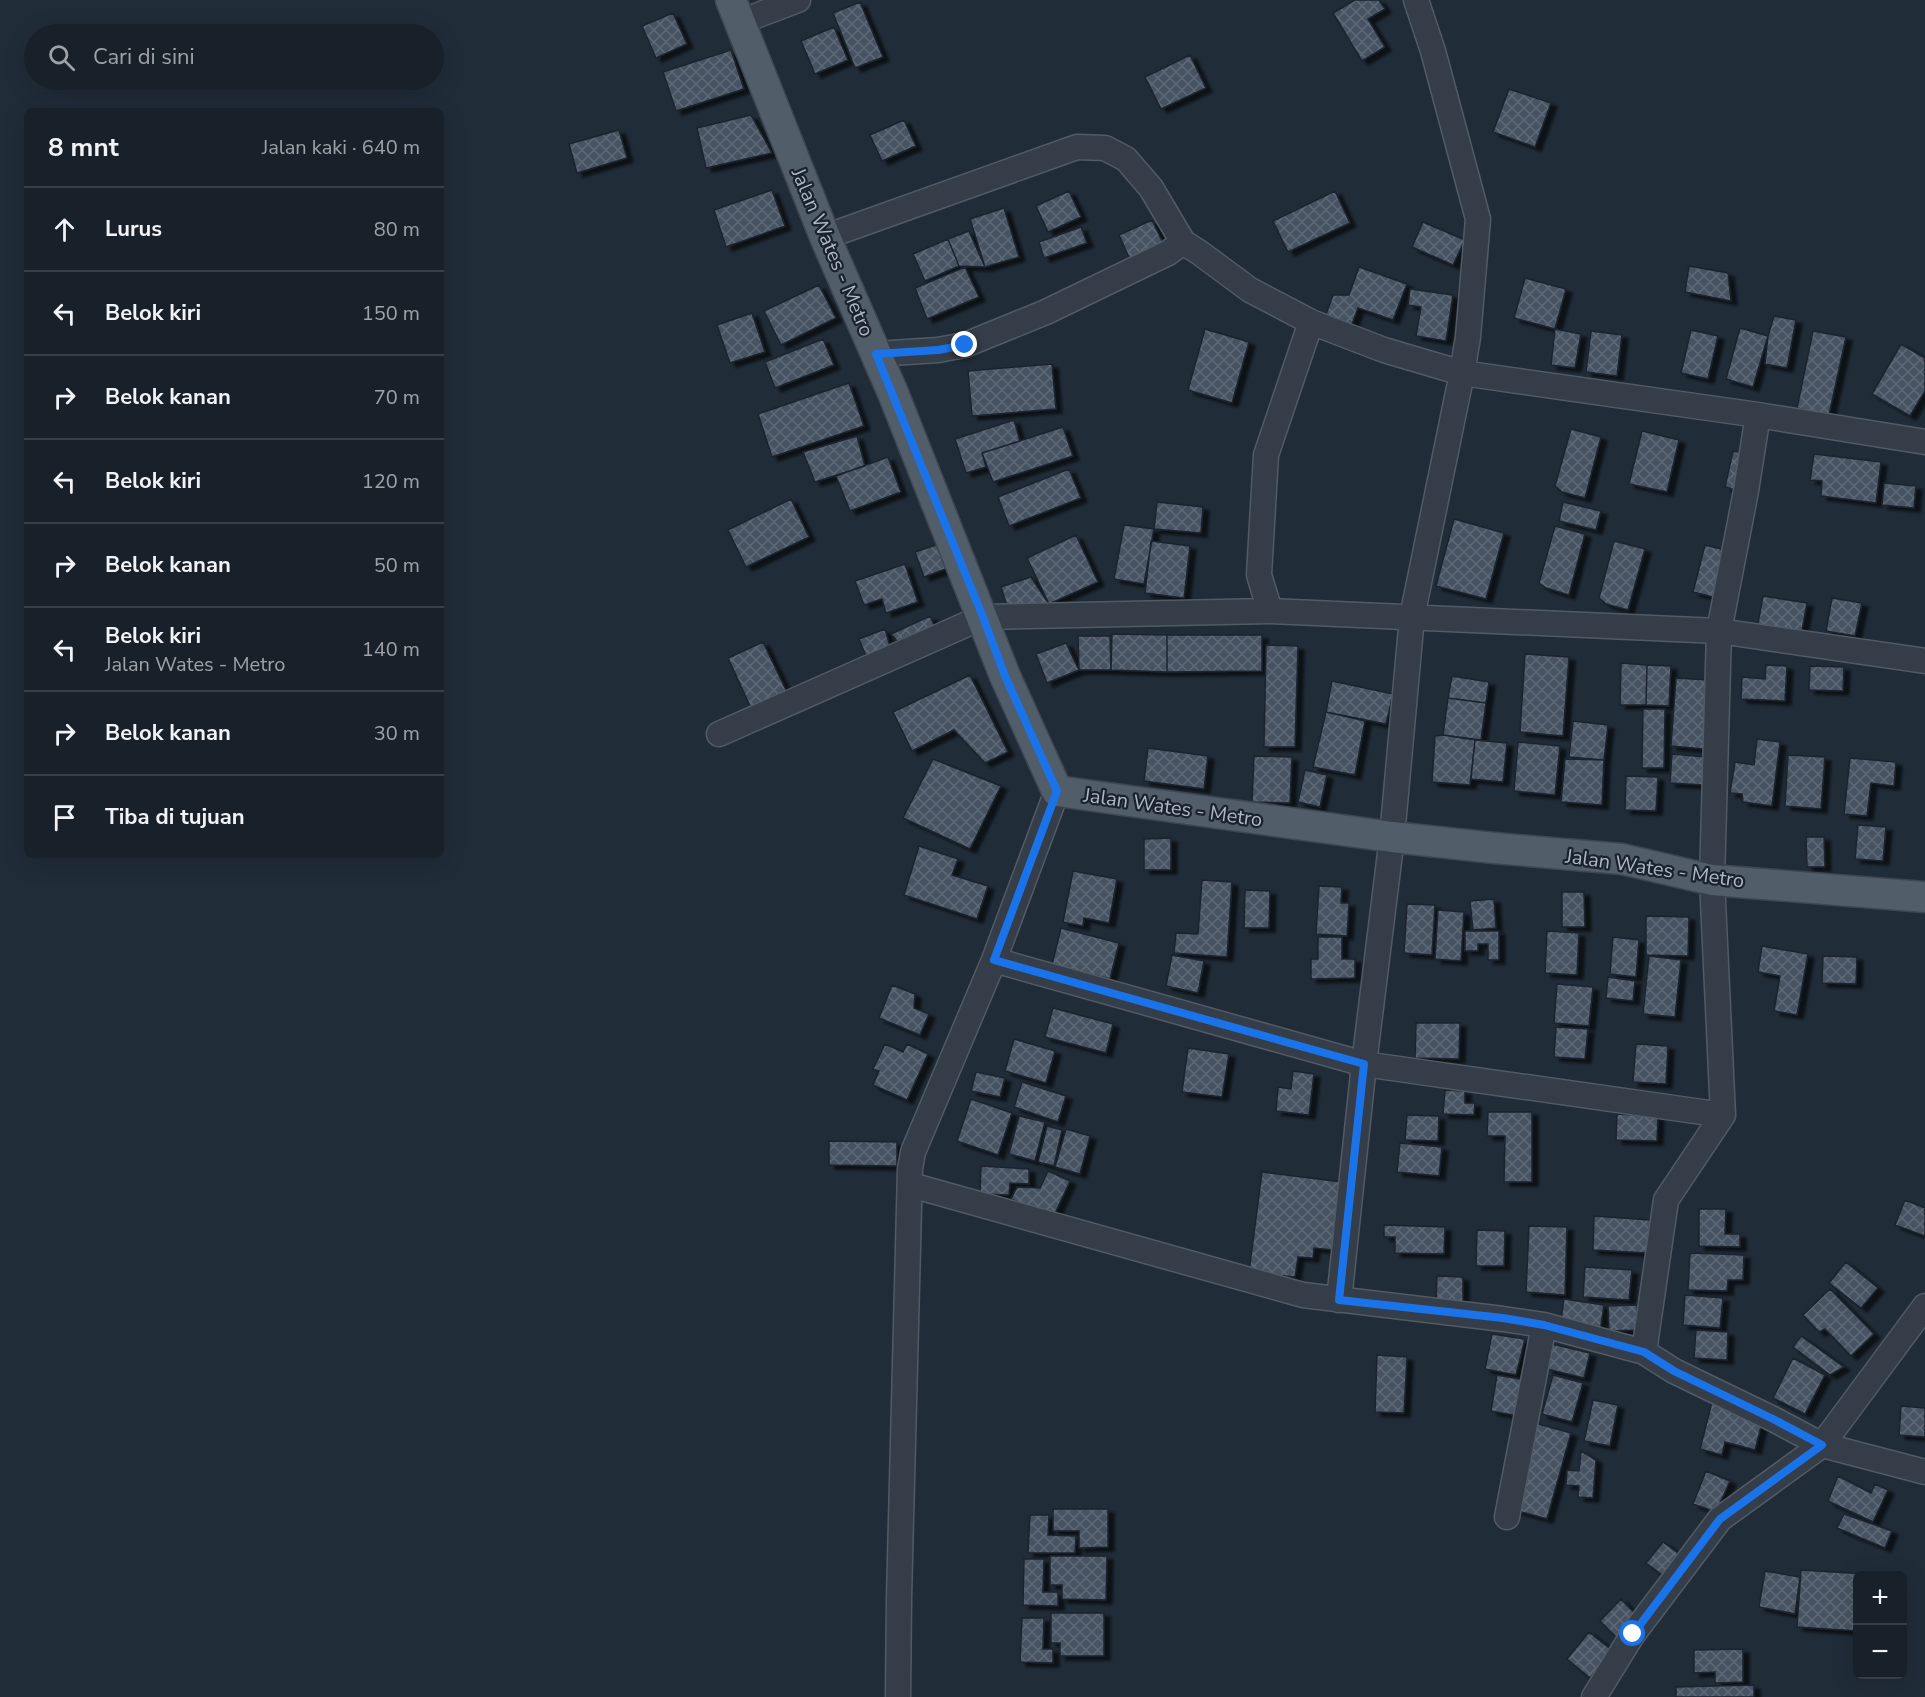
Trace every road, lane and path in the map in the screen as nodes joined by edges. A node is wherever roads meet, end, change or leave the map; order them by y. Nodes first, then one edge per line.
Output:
1 (798, 0) edge
2 (1417, 0) edge
3 (736, 11) edge
4 (825, 237) junction
5 (1182, 242) junction
6 (1311, 322) junction
7 (876, 354) junction
8 (1462, 373) junction
9 (1758, 415) junction
10 (1925, 442) edge
11 (1270, 611) junction
12 (983, 617) junction
13 (1412, 617) junction
14 (1719, 631) junction
15 (1925, 661) edge
16 (719, 734) dead end
17 (1057, 791) junction
18 (1392, 837) junction
19 (1712, 880) junction
20 (1925, 897) edge
21 (994, 960) junction
22 (1364, 1064) junction
23 (1724, 1115) junction
24 (910, 1185) junction
25 (1339, 1300) junction
26 (1925, 1306) edge
27 (1544, 1325) junction
28 (1644, 1352) junction
29 (1822, 1445) junction
30 (1925, 1472) edge
31 (1507, 1517) dead end
32 (898, 1697) edge
33 (1594, 1697) edge

1 - 3 street
2 - 8 street
3 - 4 main road, Jalan Wates - Metro
4 - 5 street
4 - 7 main road, Jalan Wates - Metro
5 - 6 street
5 - 7 street
6 - 8 street
6 - 11 street
7 - 12 main road, Jalan Wates - Metro
8 - 9 street
8 - 13 street
9 - 10 street
9 - 14 street
11 - 12 street
11 - 13 street
12 - 16 street
12 - 17 main road, Jalan Wates - Metro
13 - 14 street
13 - 18 street
14 - 15 street
14 - 19 street
17 - 18 main road, Jalan Wates - Metro
17 - 21 street
18 - 19 main road, Jalan Wates - Metro
18 - 22 street
19 - 20 main road, Jalan Wates - Metro
19 - 23 street
21 - 22 street
21 - 24 street
22 - 23 street
22 - 25 street
23 - 28 street
24 - 25 street
24 - 32 street
25 - 27 street
26 - 29 street
27 - 28 street
27 - 31 street
28 - 29 street
29 - 30 street
29 - 33 street

